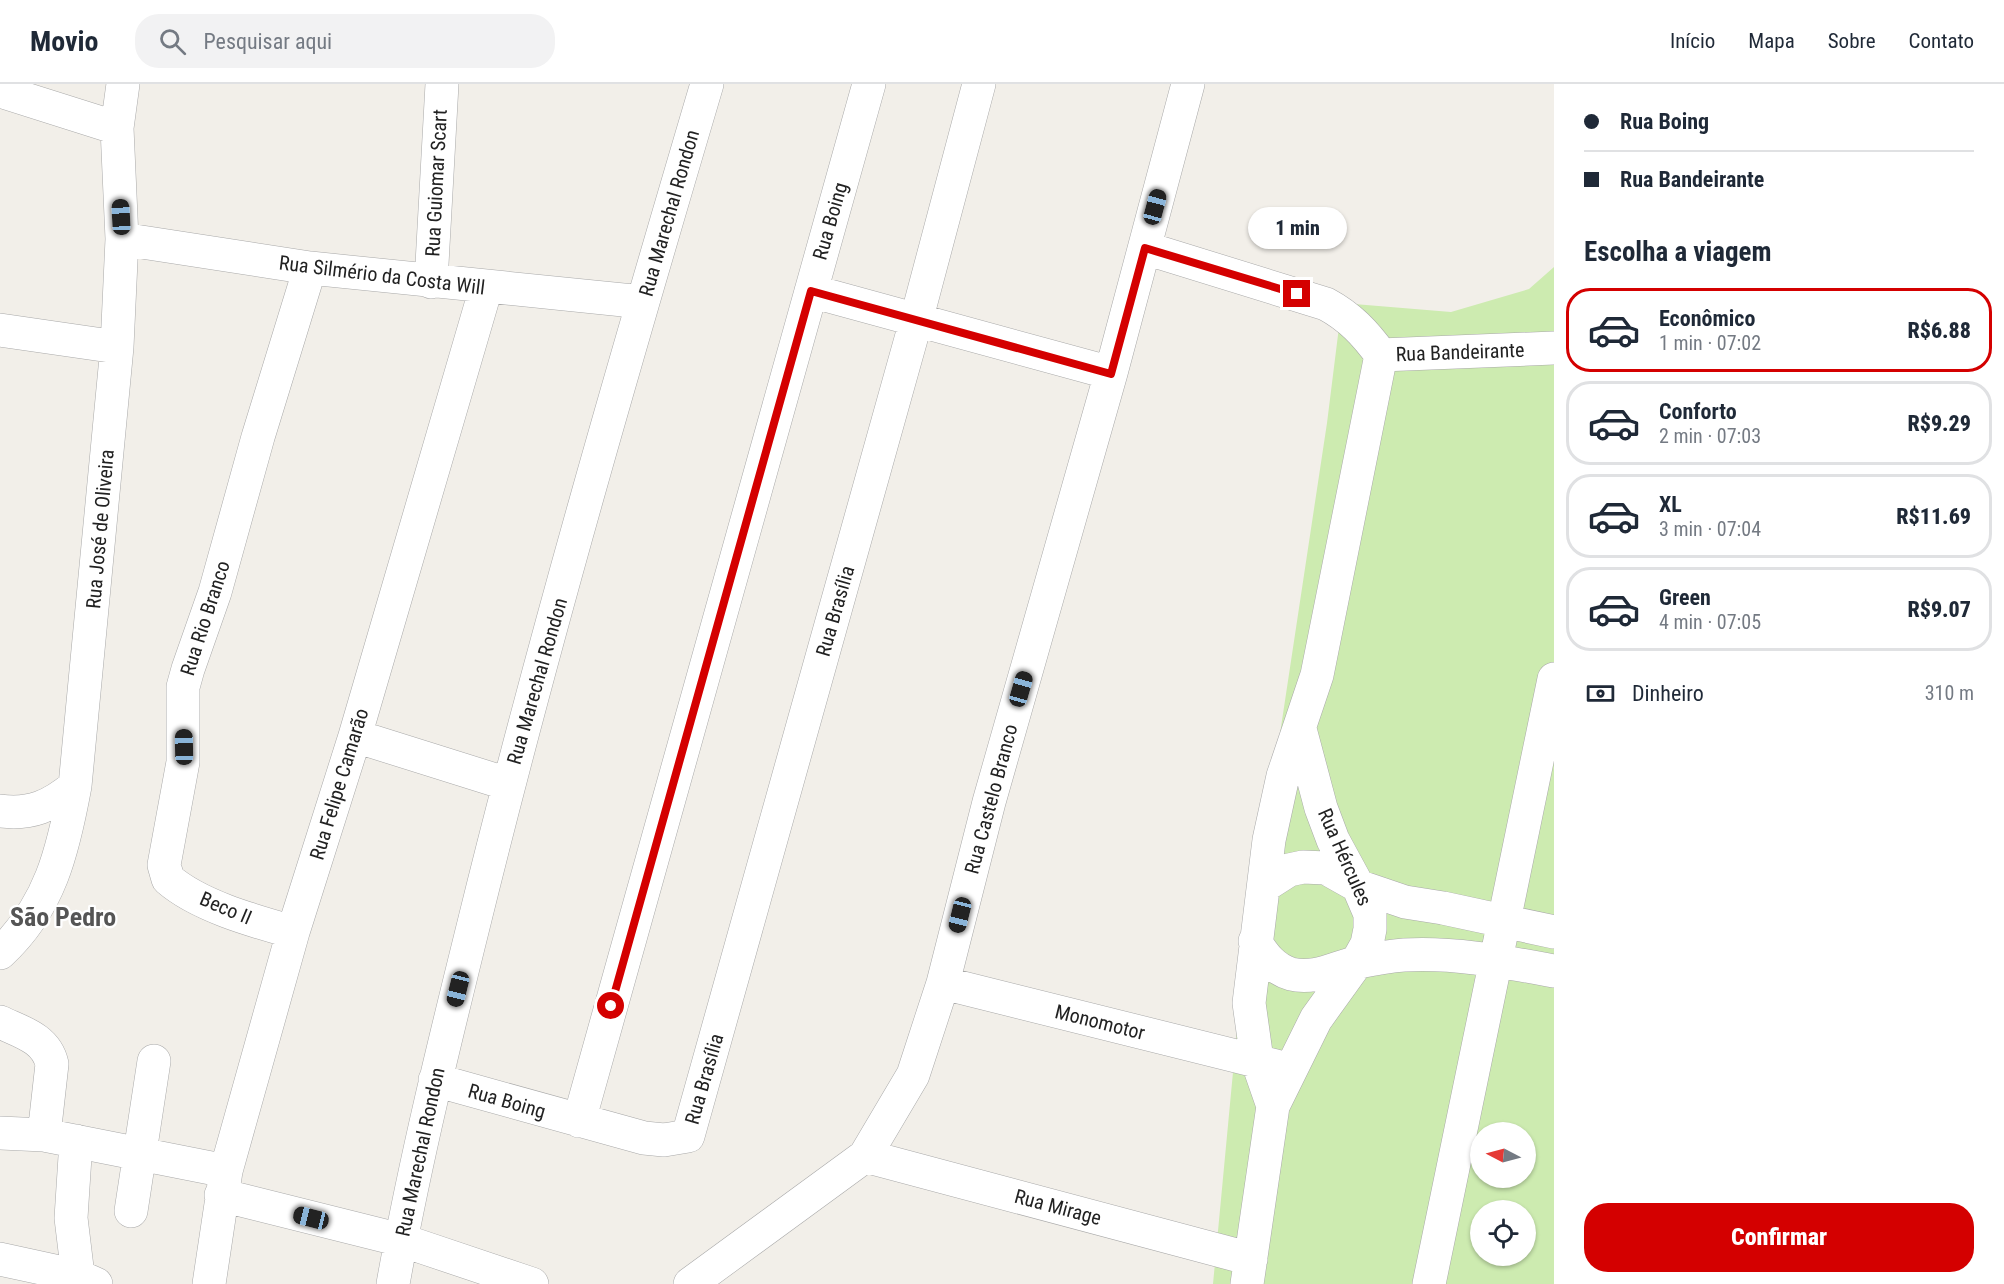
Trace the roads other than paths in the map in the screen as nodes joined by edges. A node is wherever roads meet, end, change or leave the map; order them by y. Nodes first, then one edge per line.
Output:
1 (123, 84) edge
2 (442, 84) edge
3 (707, 84) edge
4 (869, 84) edge
5 (979, 84) edge
6 (1188, 84) edge
7 (0, 91) edge
8 (117, 128) junction
9 (122, 239) junction
10 (1145, 248) junction
11 (310, 268) junction
12 (431, 282) junction
13 (486, 288) junction
14 (811, 291) junction
15 (643, 302) junction
16 (916, 321) junction
17 (0, 330) edge
18 (117, 347) junction
19 (1554, 348) edge
20 (1381, 355) junction
21 (1111, 374) junction
22 (1554, 679) edge
23 (1300, 729) junction
24 (355, 736) junction
25 (508, 784) junction
26 (75, 786) junction
27 (0, 811) edge
28 (166, 874) joint
29 (1264, 886) junction
30 (1358, 886) junction
31 (1504, 922) junction
32 (293, 932) junction
33 (1554, 932) edge
34 (1255, 941) junction
35 (0, 953) edge
36 (1497, 961) junction
37 (1357, 962) junction
38 (1554, 971) edge
39 (943, 983) junction
40 (0, 1022) edge
41 (1257, 1060) junction
42 (154, 1061) dead end
43 (1290, 1071) junction
44 (435, 1080) junction
45 (1273, 1106) junction
46 (579, 1121) junction
47 (0, 1133) edge
48 (44, 1135) junction
49 (688, 1136) joint
50 (76, 1141) junction
51 (138, 1155) junction
52 (865, 1156) junction
53 (224, 1183) junction
54 (131, 1211) dead end
55 (401, 1240) junction
56 (0, 1259) edge
57 (1249, 1272) edge
58 (84, 1281) edge
59 (697, 1283) edge
60 (209, 1284) edge
61 (393, 1284) edge
62 (532, 1284) edge
63 (1429, 1284) edge

1 - 8 street, Rua José de Oliveira
2 - 12 street, Rua Guiomar Scart
3 - 15 street, Rua Marechal Rondon
4 - 14 street, Rua Boing
5 - 16 street, Rua Brasília
6 - 10 street, Rua Castelo Branco
7 - 8 street
8 - 9 street, Rua José de Oliveira
9 - 11 street, Rua Silmério da Costa Will
9 - 18 street, Rua José de Oliveira
10 - 20 street, Rua Bandeirante
10 - 21 street, Rua Castelo Branco
11 - 12 street, Rua Silmério da Costa Will
11 - 28 street, Rua Rio Branco
12 - 13 street, Rua Silmério da Costa Will
13 - 15 street, Rua Silmério da Costa Will
13 - 24 street, Rua Felipe Camarão
14 - 16 street
14 - 46 street, Rua Boing
15 - 25 street, Rua Marechal Rondon
16 - 21 street
16 - 49 street, Rua Brasília
17 - 18 street
18 - 26 street, Rua José de Oliveira
19 - 20 street, Rua Bandeirante
20 - 23 street, Rua Hércules
21 - 39 street, Rua Castelo Branco
22 - 31 street
23 - 29 street, Rua Hércules
23 - 30 street, Rua Hércules
24 - 25 street
24 - 32 street, Rua Felipe Camarão
25 - 44 street, Rua Marechal Rondon
26 - 27 street
26 - 35 street, Rua José de Oliveira
28 - 32 street, Beco II
29 - 30 street
29 - 34 street, Rua Hércules
30 - 31 street
30 - 37 street, Rua Hércules
31 - 33 street
31 - 36 street
32 - 53 street, Rua Felipe Camarão
34 - 37 street
34 - 41 street, Rua Hércules
36 - 37 street
36 - 38 street
36 - 63 street
37 - 43 street, Rua Hércules
39 - 41 street, Monomotor
39 - 52 street, Rua Castelo Branco
40 - 48 street
41 - 43 street, Monomotor
41 - 45 street, Rua Hércules
42 - 51 street
43 - 45 street, Rua Hércules
44 - 46 street, Rua Boing
44 - 55 street, Rua Marechal Rondon
45 - 57 street, Rua Hércules
46 - 49 street, Rua Boing
47 - 48 street
48 - 50 street
50 - 51 street
50 - 58 street
51 - 53 street
51 - 54 street
52 - 57 street, Rua Mirage
52 - 59 street, Rua Castelo Branco
53 - 55 street
53 - 60 street, Rua Felipe Camarão
55 - 61 street, Rua Marechal Rondon
55 - 62 street
56 - 58 street

